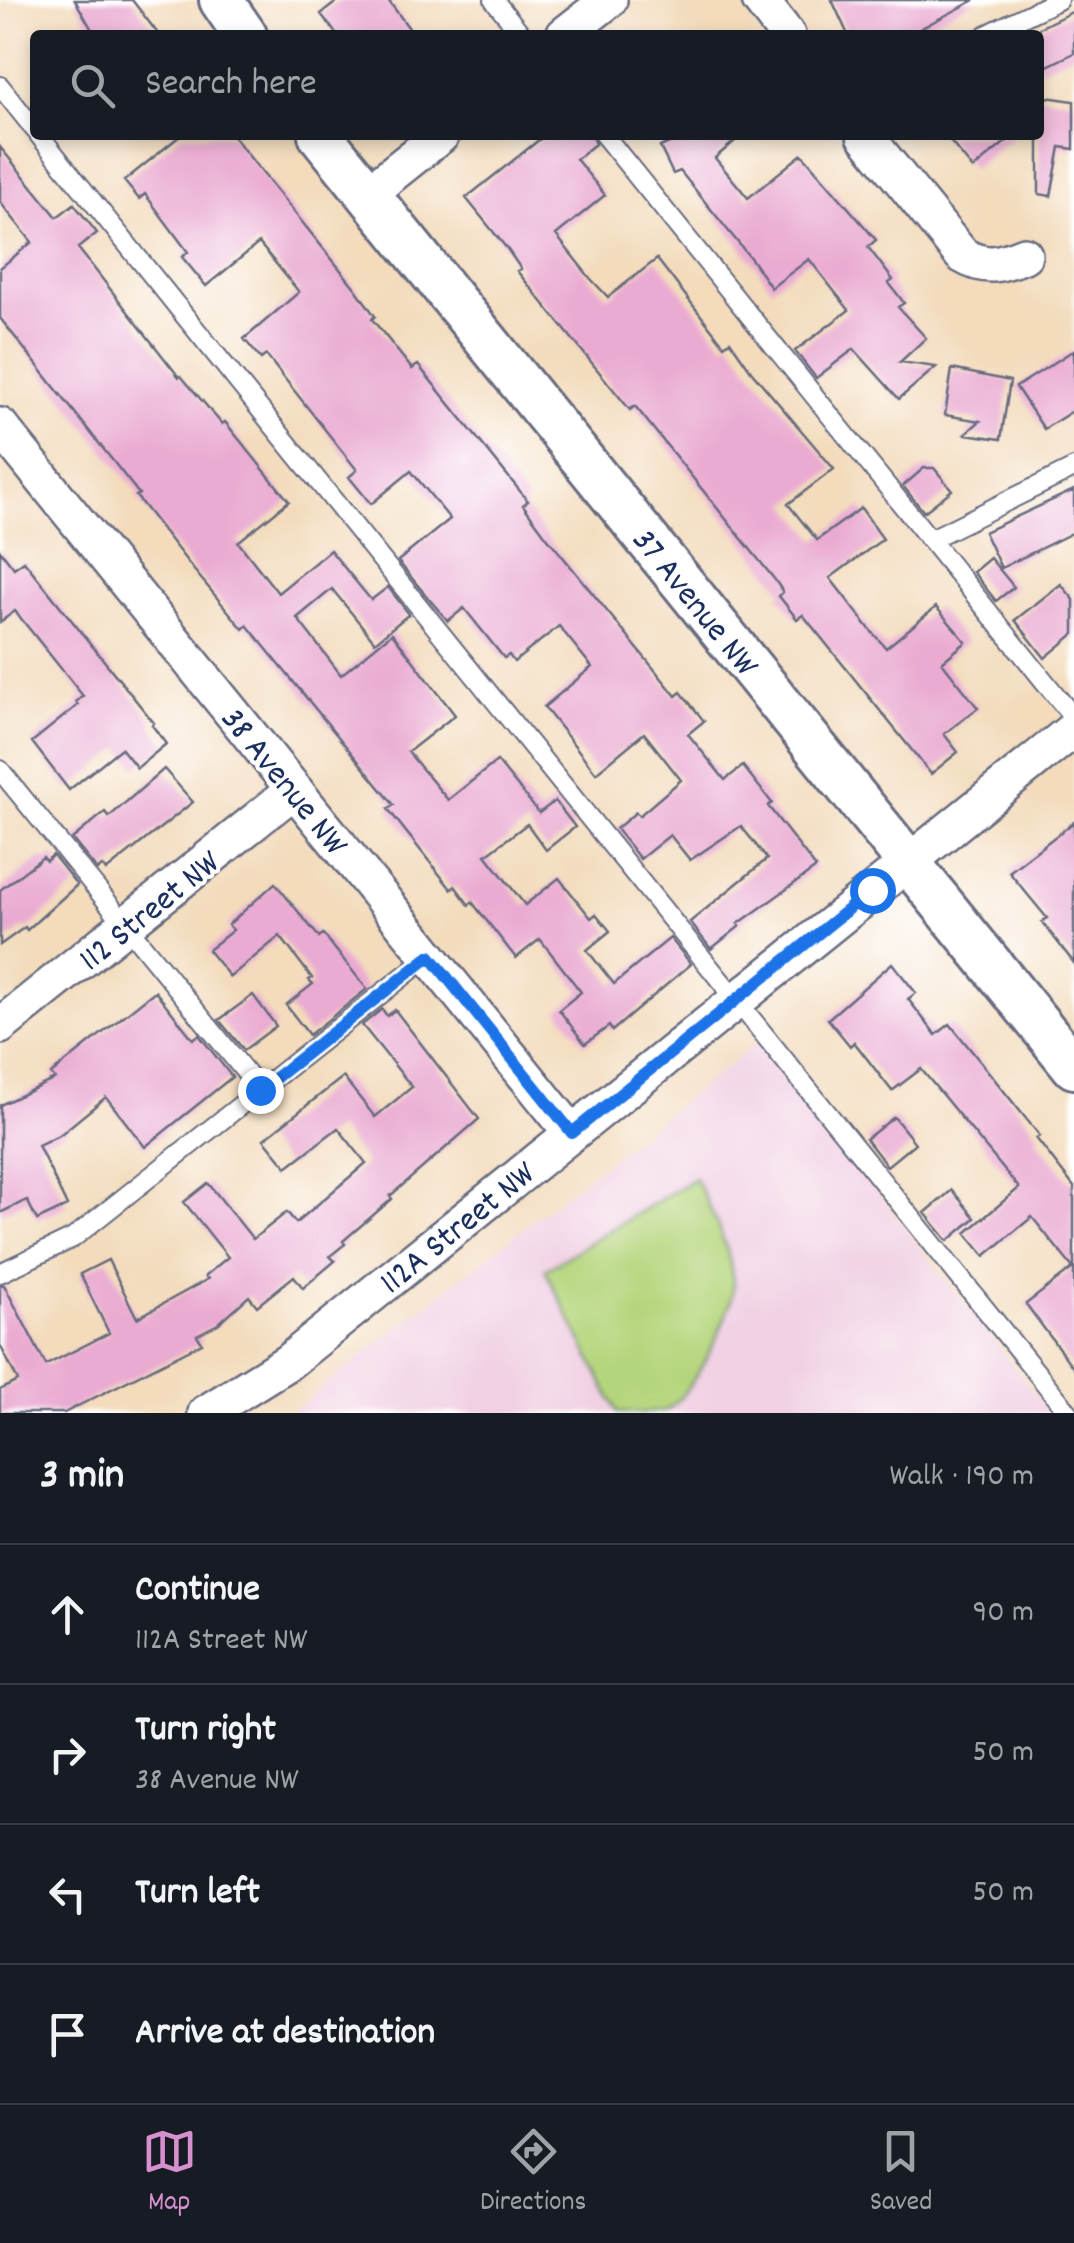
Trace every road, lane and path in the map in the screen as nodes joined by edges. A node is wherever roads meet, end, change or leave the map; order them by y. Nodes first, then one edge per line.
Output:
1 (221, 0) edge
2 (494, 0) edge
3 (609, 0) edge
4 (760, 0) edge
5 (1058, 0) edge
6 (242, 30) edge
7 (518, 30) edge
8 (570, 30) edge
9 (784, 30) edge
10 (996, 30) edge
11 (0, 86) edge
12 (30, 123) edge
13 (43, 140) edge
14 (324, 140) edge
15 (435, 140) edge
16 (608, 140) edge
17 (869, 140) edge
18 (367, 194) junction
19 (1024, 255) dead end
20 (7, 449) edge
21 (1074, 468) edge
22 (931, 539) junction
23 (1074, 718) edge
24 (1074, 728) edge
25 (0, 770) edge
26 (294, 790) junction
27 (908, 861) junction
28 (128, 926) junction
29 (430, 956) junction
30 (736, 1002) junction
31 (0, 1026) edge
32 (1074, 1068) edge
33 (260, 1090) junction
34 (572, 1133) junction
35 (0, 1272) edge
36 (206, 1413) edge
37 (1068, 1413) edge

1 - 6 street
2 - 7 lane
3 - 8 street
4 - 9 street
5 - 10 lane
11 - 12 lane
13 - 30 lane
14 - 18 street, 37 Avenue NW
15 - 18 street
16 - 22 lane
17 - 19 street
18 - 27 street, 37 Avenue NW
20 - 26 street, 38 Avenue NW
21 - 22 lane
22 - 23 lane
24 - 27 street, 112A Street NW
25 - 28 lane
26 - 28 street, 112 Street NW
26 - 29 street, 38 Avenue NW
27 - 30 street, 112A Street NW
27 - 32 street, 37 Avenue NW
28 - 31 street, 112 Street NW
28 - 33 lane
29 - 33 lane
29 - 34 street, 38 Avenue NW
30 - 34 street, 112A Street NW
30 - 37 lane
33 - 35 lane
34 - 36 street, 112A Street NW

